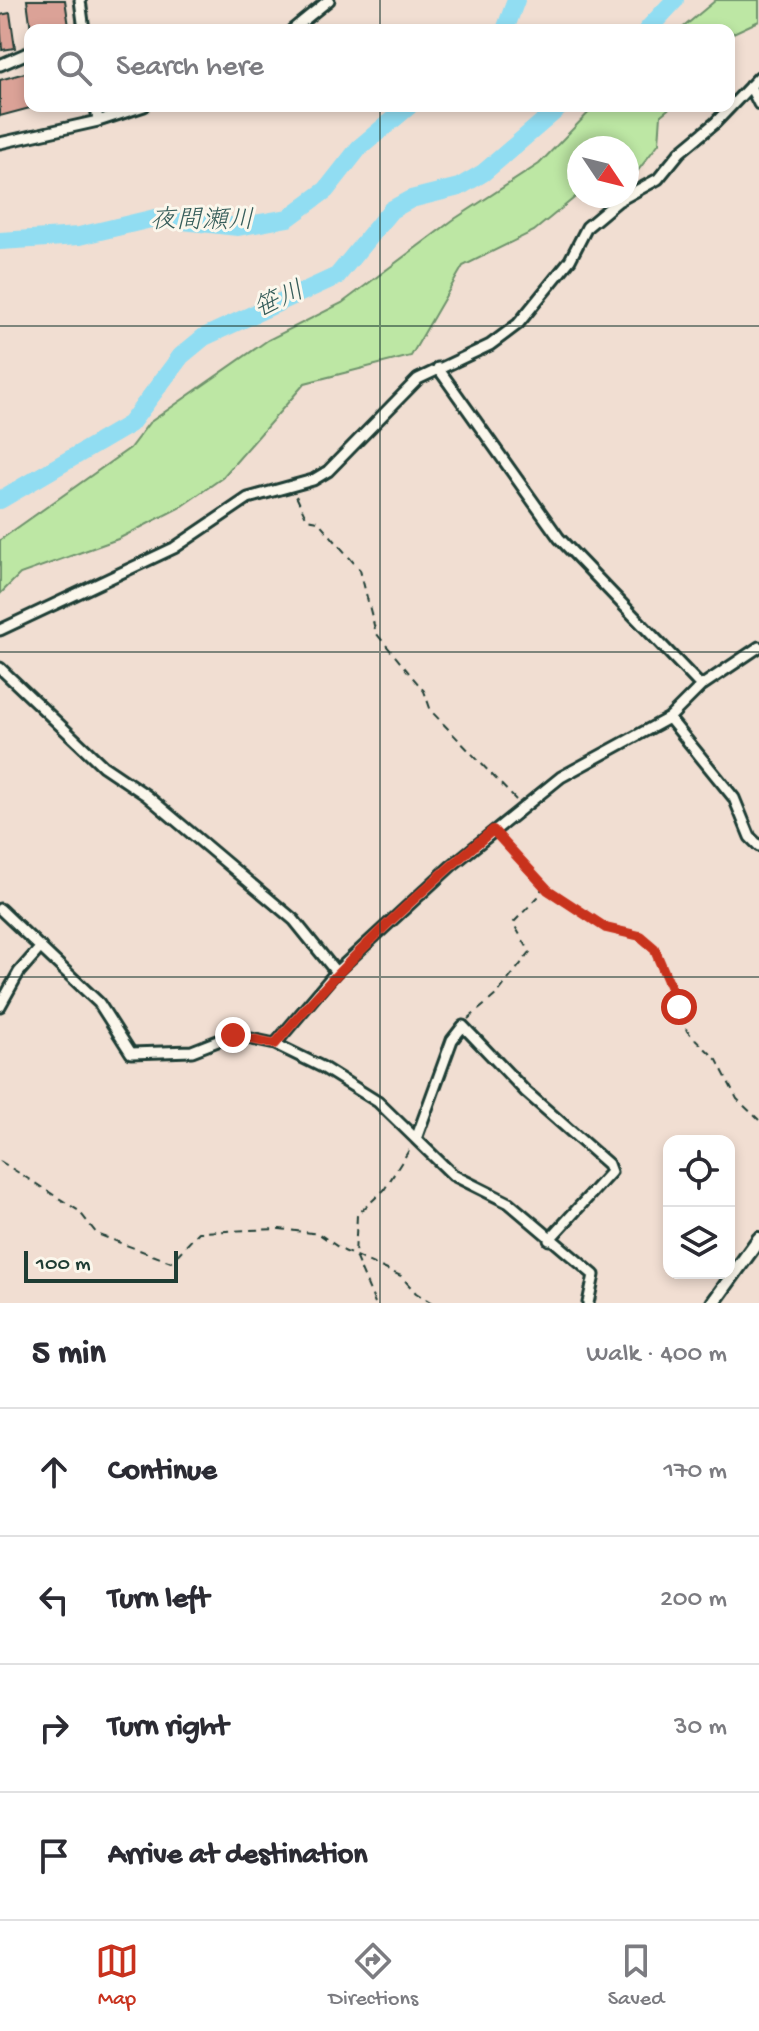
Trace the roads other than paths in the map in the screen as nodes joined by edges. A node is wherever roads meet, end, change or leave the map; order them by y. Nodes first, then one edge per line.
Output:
1 (80, 0) edge
2 (329, 0) edge
3 (82, 24) edge
4 (299, 24) edge
5 (24, 55) edge
6 (0, 65) edge
7 (759, 77) edge
8 (750, 86) junction
9 (735, 100) edge
10 (759, 104) edge
11 (97, 112) edge
12 (126, 112) edge
13 (722, 112) edge
14 (98, 121) junction
15 (0, 143) edge
16 (438, 368) junction
17 (0, 630) edge
18 (759, 647) edge
19 (0, 668) edge
20 (701, 686) junction
21 (669, 718) junction
22 (759, 846) edge
23 (0, 909) edge
24 (41, 947) junction
25 (336, 972) junction
26 (0, 1006) edge
27 (275, 1044) junction
28 (416, 1139) junction
29 (759, 1239) edge
30 (549, 1240) junction
31 (588, 1303) edge
32 (713, 1303) edge

1 - 3 street
2 - 4 street
5 - 6 street
7 - 8 street
8 - 9 street
8 - 10 street
11 - 14 street
12 - 14 street
13 - 16 street
14 - 15 street
16 - 17 street
16 - 20 street
18 - 20 street
19 - 25 street
20 - 21 street
21 - 22 street
21 - 25 street
23 - 24 street
24 - 26 street
24 - 27 street
25 - 27 street
27 - 28 street
28 - 30 street
28 - 30 street
29 - 32 main road
30 - 31 street

